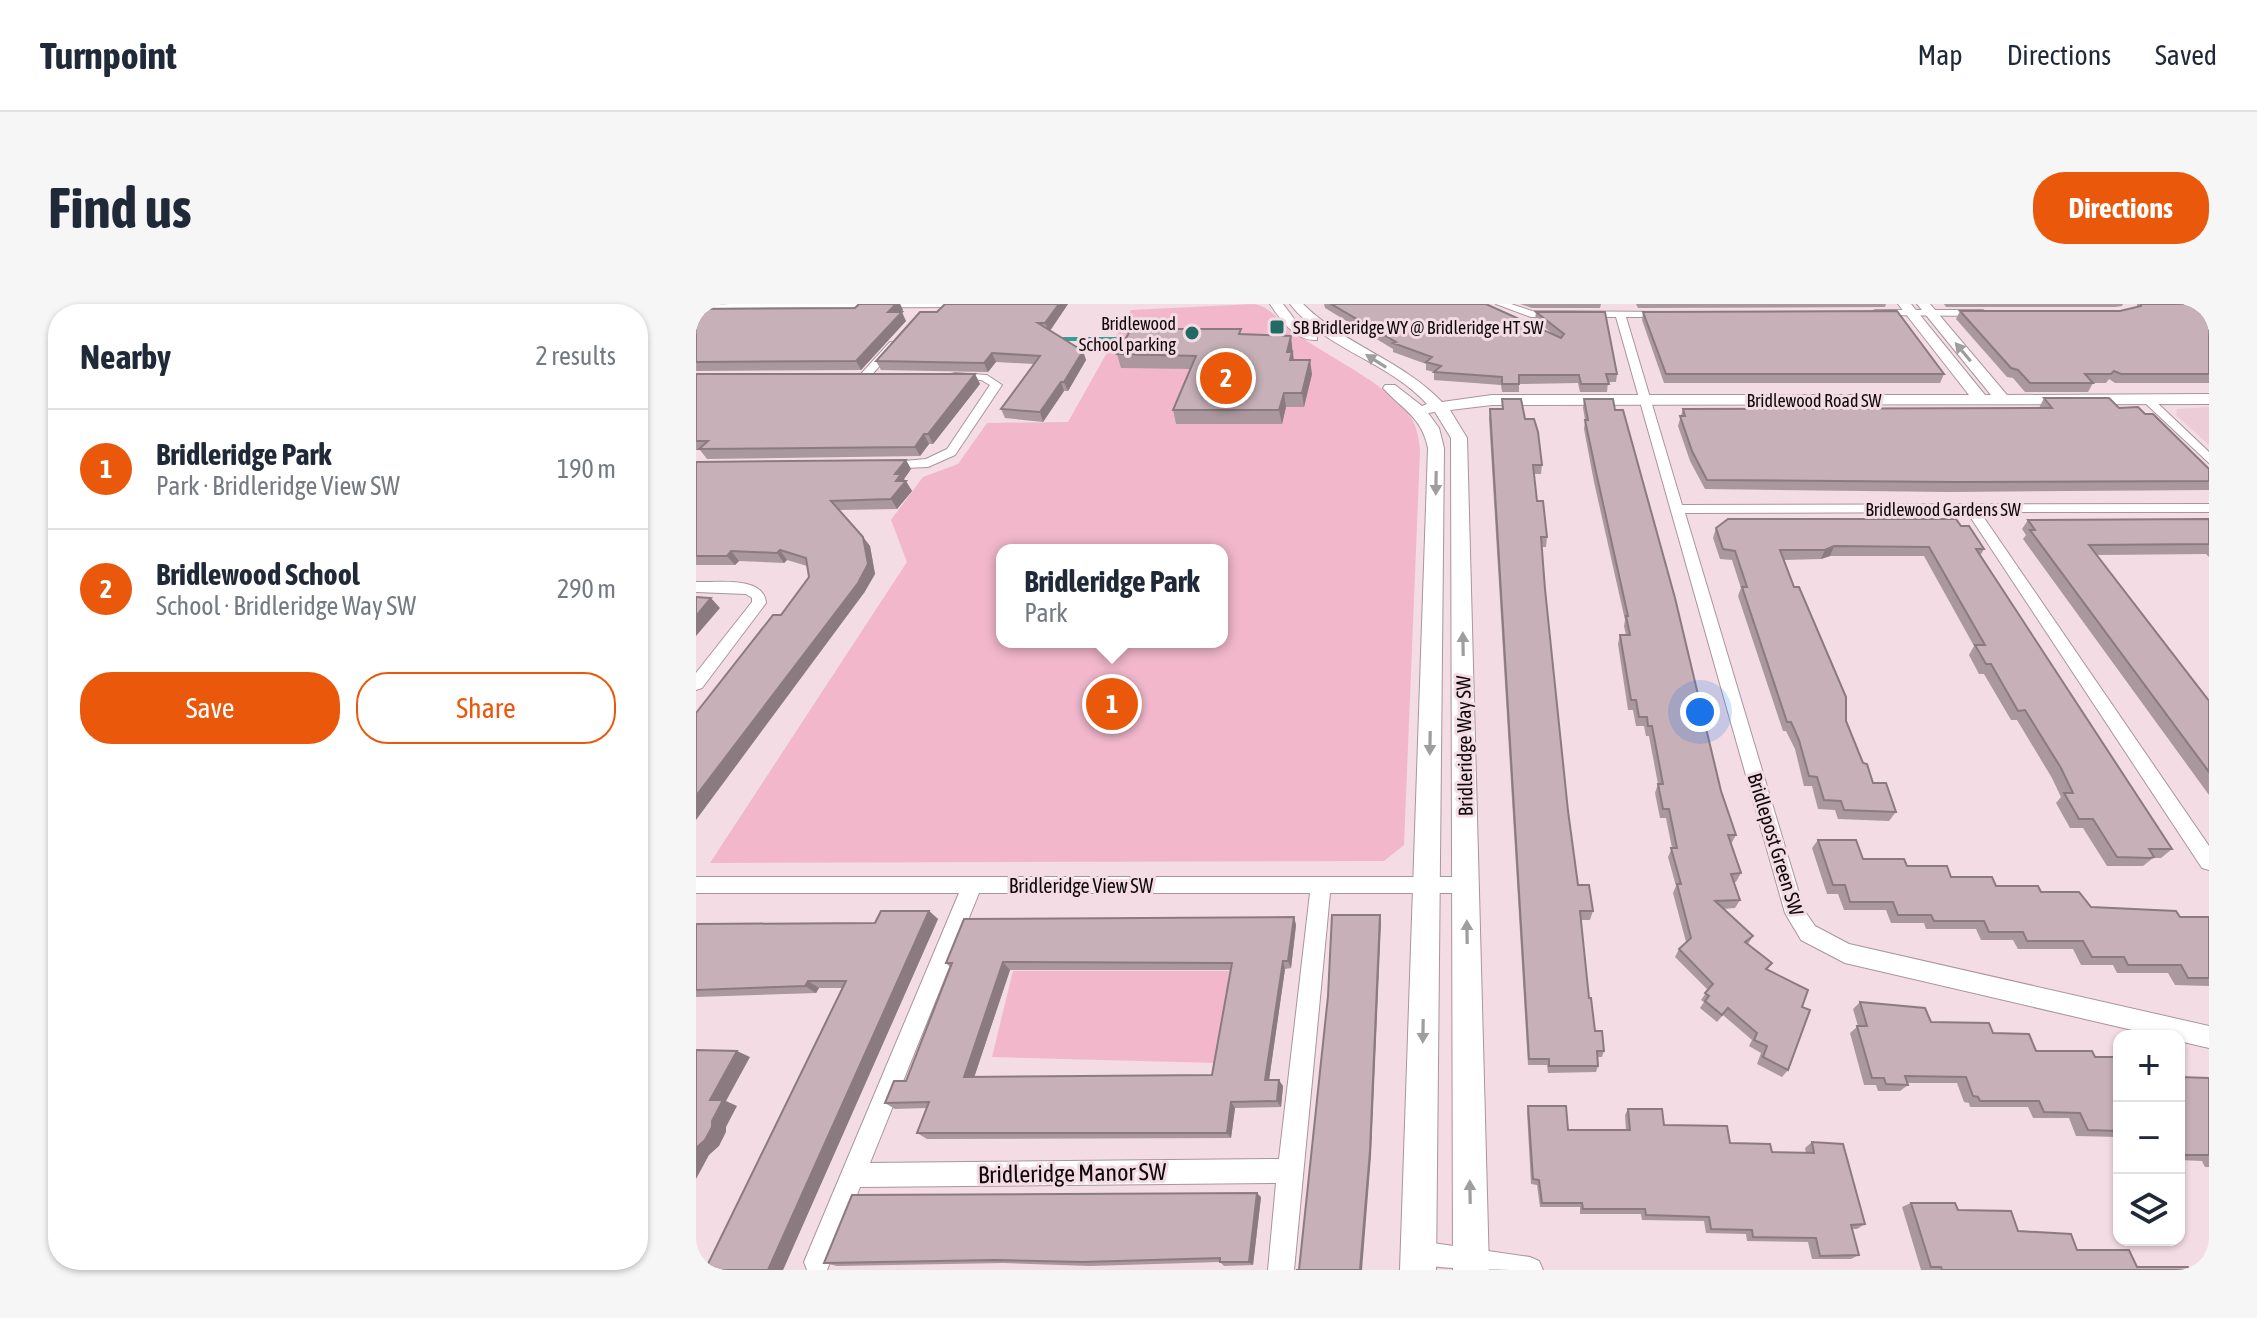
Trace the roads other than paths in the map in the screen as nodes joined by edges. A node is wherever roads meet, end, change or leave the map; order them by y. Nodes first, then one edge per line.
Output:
1 (976, 304) edge
2 (1276, 304) edge
3 (1296, 304) edge
4 (1501, 304) edge
5 (696, 305) edge
6 (928, 307) edge
7 (1917, 309) edge
8 (1866, 313) edge
9 (1992, 313) edge
10 (1620, 314) junction
11 (1682, 314) edge
12 (904, 333) edge
13 (935, 376) edge
14 (849, 377) edge
15 (864, 377) junction
16 (878, 377) edge
17 (1980, 399) junction
18 (2003, 399) junction
19 (2147, 399) junction
20 (2209, 399) edge
21 (1645, 400) junction
22 (1430, 408) junction
23 (2209, 459) edge
24 (879, 466) edge
25 (2209, 508) edge
26 (1677, 509) junction
27 (1971, 509) junction
28 (696, 587) edge
29 (1434, 589) junction
30 (1463, 589) junction
31 (696, 684) edge
32 (2209, 862) edge
33 (1321, 884) junction
34 (696, 885) edge
35 (971, 885) junction
36 (1427, 885) junction
37 (1466, 885) junction
38 (2209, 1037) edge
39 (1290, 1171) junction
40 (854, 1175) junction
41 (817, 1262) dead end
42 (1418, 1262) edge
43 (1471, 1266) edge
44 (1281, 1270) edge
45 (1530, 1270) edge

1 - 6 street
2 - 22 street, Bridleridge Way SW
22 -> 3 street, Bridleridge Way SW
4 - 10 street
5 - 6 street
7 - 8 street
7 - 9 street
7 - 17 street
18 -> 7 street
10 - 11 street
10 - 21 street, Bridlepost Green SW
12 - 15 street
13 - 24 street
14 - 15 street
15 - 16 street
17 - 18 street, Bridlewood Road SW
17 - 21 street, Bridlewood Road SW
18 - 19 street, Bridlewood Road SW
19 - 20 street, Bridlewood Road SW
19 - 23 street
21 - 22 street, Bridlewood Road SW
21 - 26 street, Bridlepost Green SW
22 -> 29 street, Bridleridge Way SW
22 - 30 street, Bridleridge Way SW
25 - 27 street, Bridlewood Gardens SW
26 - 27 street, Bridlewood Gardens SW
26 - 38 street, Bridlepost Green SW
27 - 32 street
28 - 31 street
29 - 30 street
29 -> 36 street, Bridleridge Way SW
37 -> 30 street, Bridleridge Way SW
33 - 35 street, Bridleridge View SW
33 - 36 street, Bridleridge View SW
33 - 39 street
34 - 35 street, Bridleridge View SW
35 - 40 street
36 - 37 street, Bridleridge View SW
36 -> 42 street, Bridleridge Way SW
43 -> 37 street, Bridleridge Way SW
39 - 40 street, Bridleridge Manor SW
39 - 44 street
40 - 41 street
42 - 43 street
43 - 45 street

